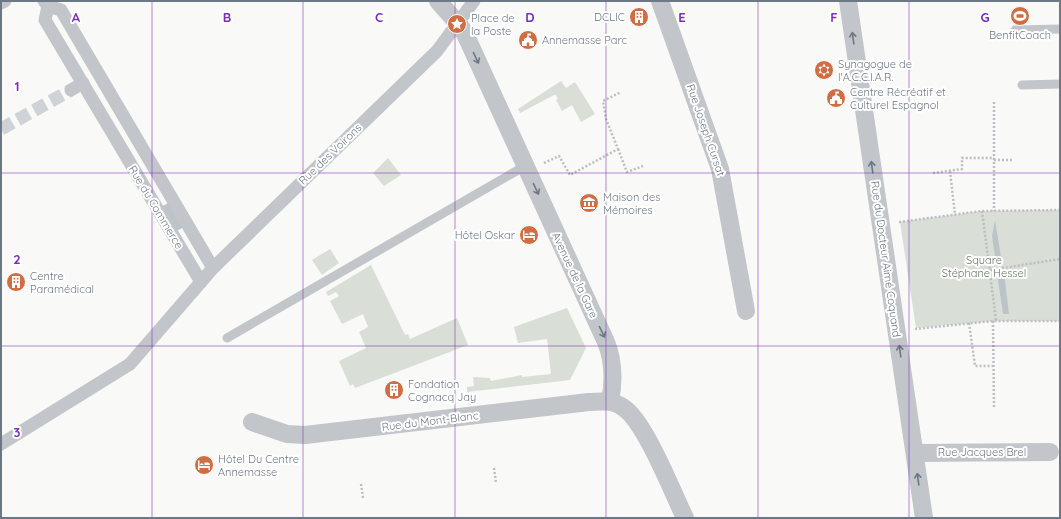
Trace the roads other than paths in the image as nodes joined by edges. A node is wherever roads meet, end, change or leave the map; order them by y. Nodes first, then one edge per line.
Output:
1 (5, 1) edge
2 (438, 1) edge
3 (474, 1) edge
4 (660, 1) edge
5 (848, 1) edge
6 (1, 3) edge
7 (46, 4) edge
8 (458, 24) junction
9 (1060, 29) edge
10 (1015, 30) dead end
11 (83, 83) junction
12 (1060, 84) edge
13 (1022, 85) dead end
14 (71, 90) tunnel mouth
15 (126, 120) junction
16 (111, 131) junction
17 (527, 169) junction
18 (212, 268) junction
19 (201, 282) junction
20 (746, 311) dead end
21 (227, 338) dead end
22 (610, 401) junction
23 (252, 422) dead end
24 (1, 444) edge
25 (1050, 452) dead end
26 (915, 453) junction
27 (685, 518) edge
28 (924, 518) edge

1 - 6 street
2 - 8 street, Avenue de la Gare
3 - 8 street, Rue des Voirons
4 - 20 street, Rue Joseph Cursat
26 -> 5 street, Rue du Docteur Aimé Coquand
7 - 11 street, Rue du Commerce
7 - 15 street, Rue du Commerce
8 -> 17 street, Avenue de la Gare
8 - 18 street, Rue des Voirons
9 - 10 lane
11 - 14 street
11 - 16 street, Rue du Commerce
12 - 13 lane
15 - 16 street
15 - 18 street, Rue du Commerce
16 - 19 street, Rue du Commerce
17 - 21 lane
17 -> 22 street, Avenue de la Gare
18 - 19 street, Rue des Voirons
19 - 24 street, Rue des Voirons
22 - 23 street, Rue du Mont-Blanc
22 - 27 street
25 - 26 street, Rue Jacques Brel
28 -> 26 street, Rue du Docteur Aimé Coquand

